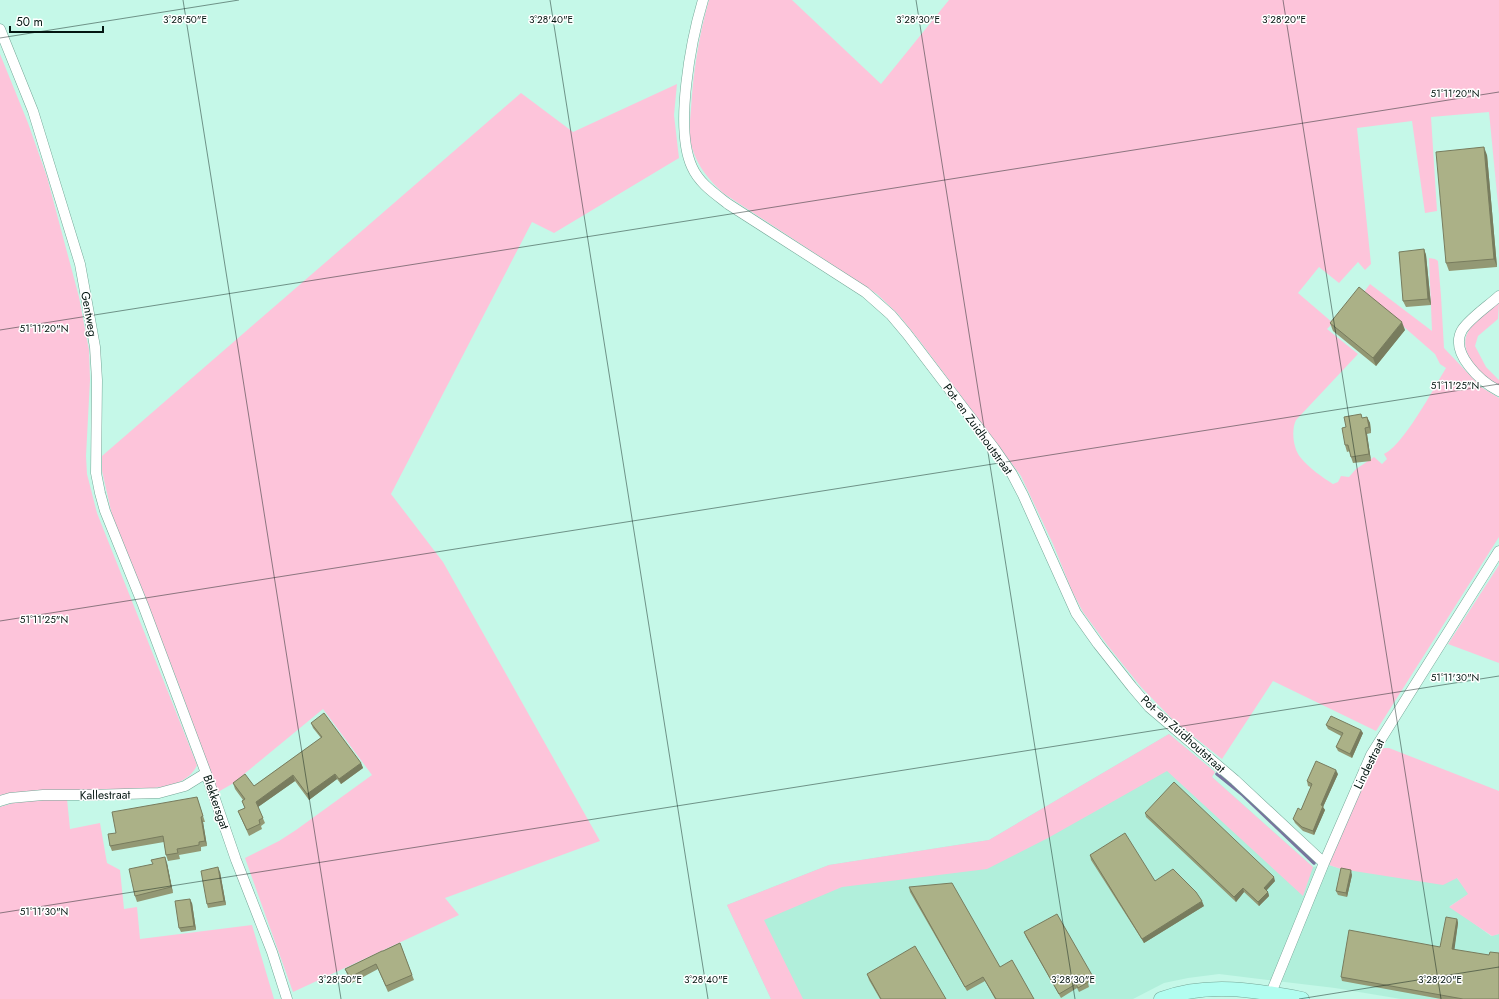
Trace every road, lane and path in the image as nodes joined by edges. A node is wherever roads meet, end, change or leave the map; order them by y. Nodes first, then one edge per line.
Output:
1 (703, 0) edge
2 (0, 29) edge
3 (1499, 296) edge
4 (1499, 392) edge
5 (1499, 552) edge
6 (143, 605) joint
7 (206, 773) junction
8 (0, 801) edge
9 (1324, 863) junction
10 (1272, 993) junction
11 (287, 999) edge
12 (1162, 999) edge
13 (1302, 999) edge

1 - 9 street, Pot- en Zuidhoutstraat
2 - 6 street, Gentweg
3 - 4 street
5 - 9 street, Lindestraat
6 - 7 street, Blekkersgat
7 - 8 street, Kallestraat
7 - 11 street, Blekkersgat
9 - 10 street, Lindestraat
10 - 12 street
10 - 13 street

